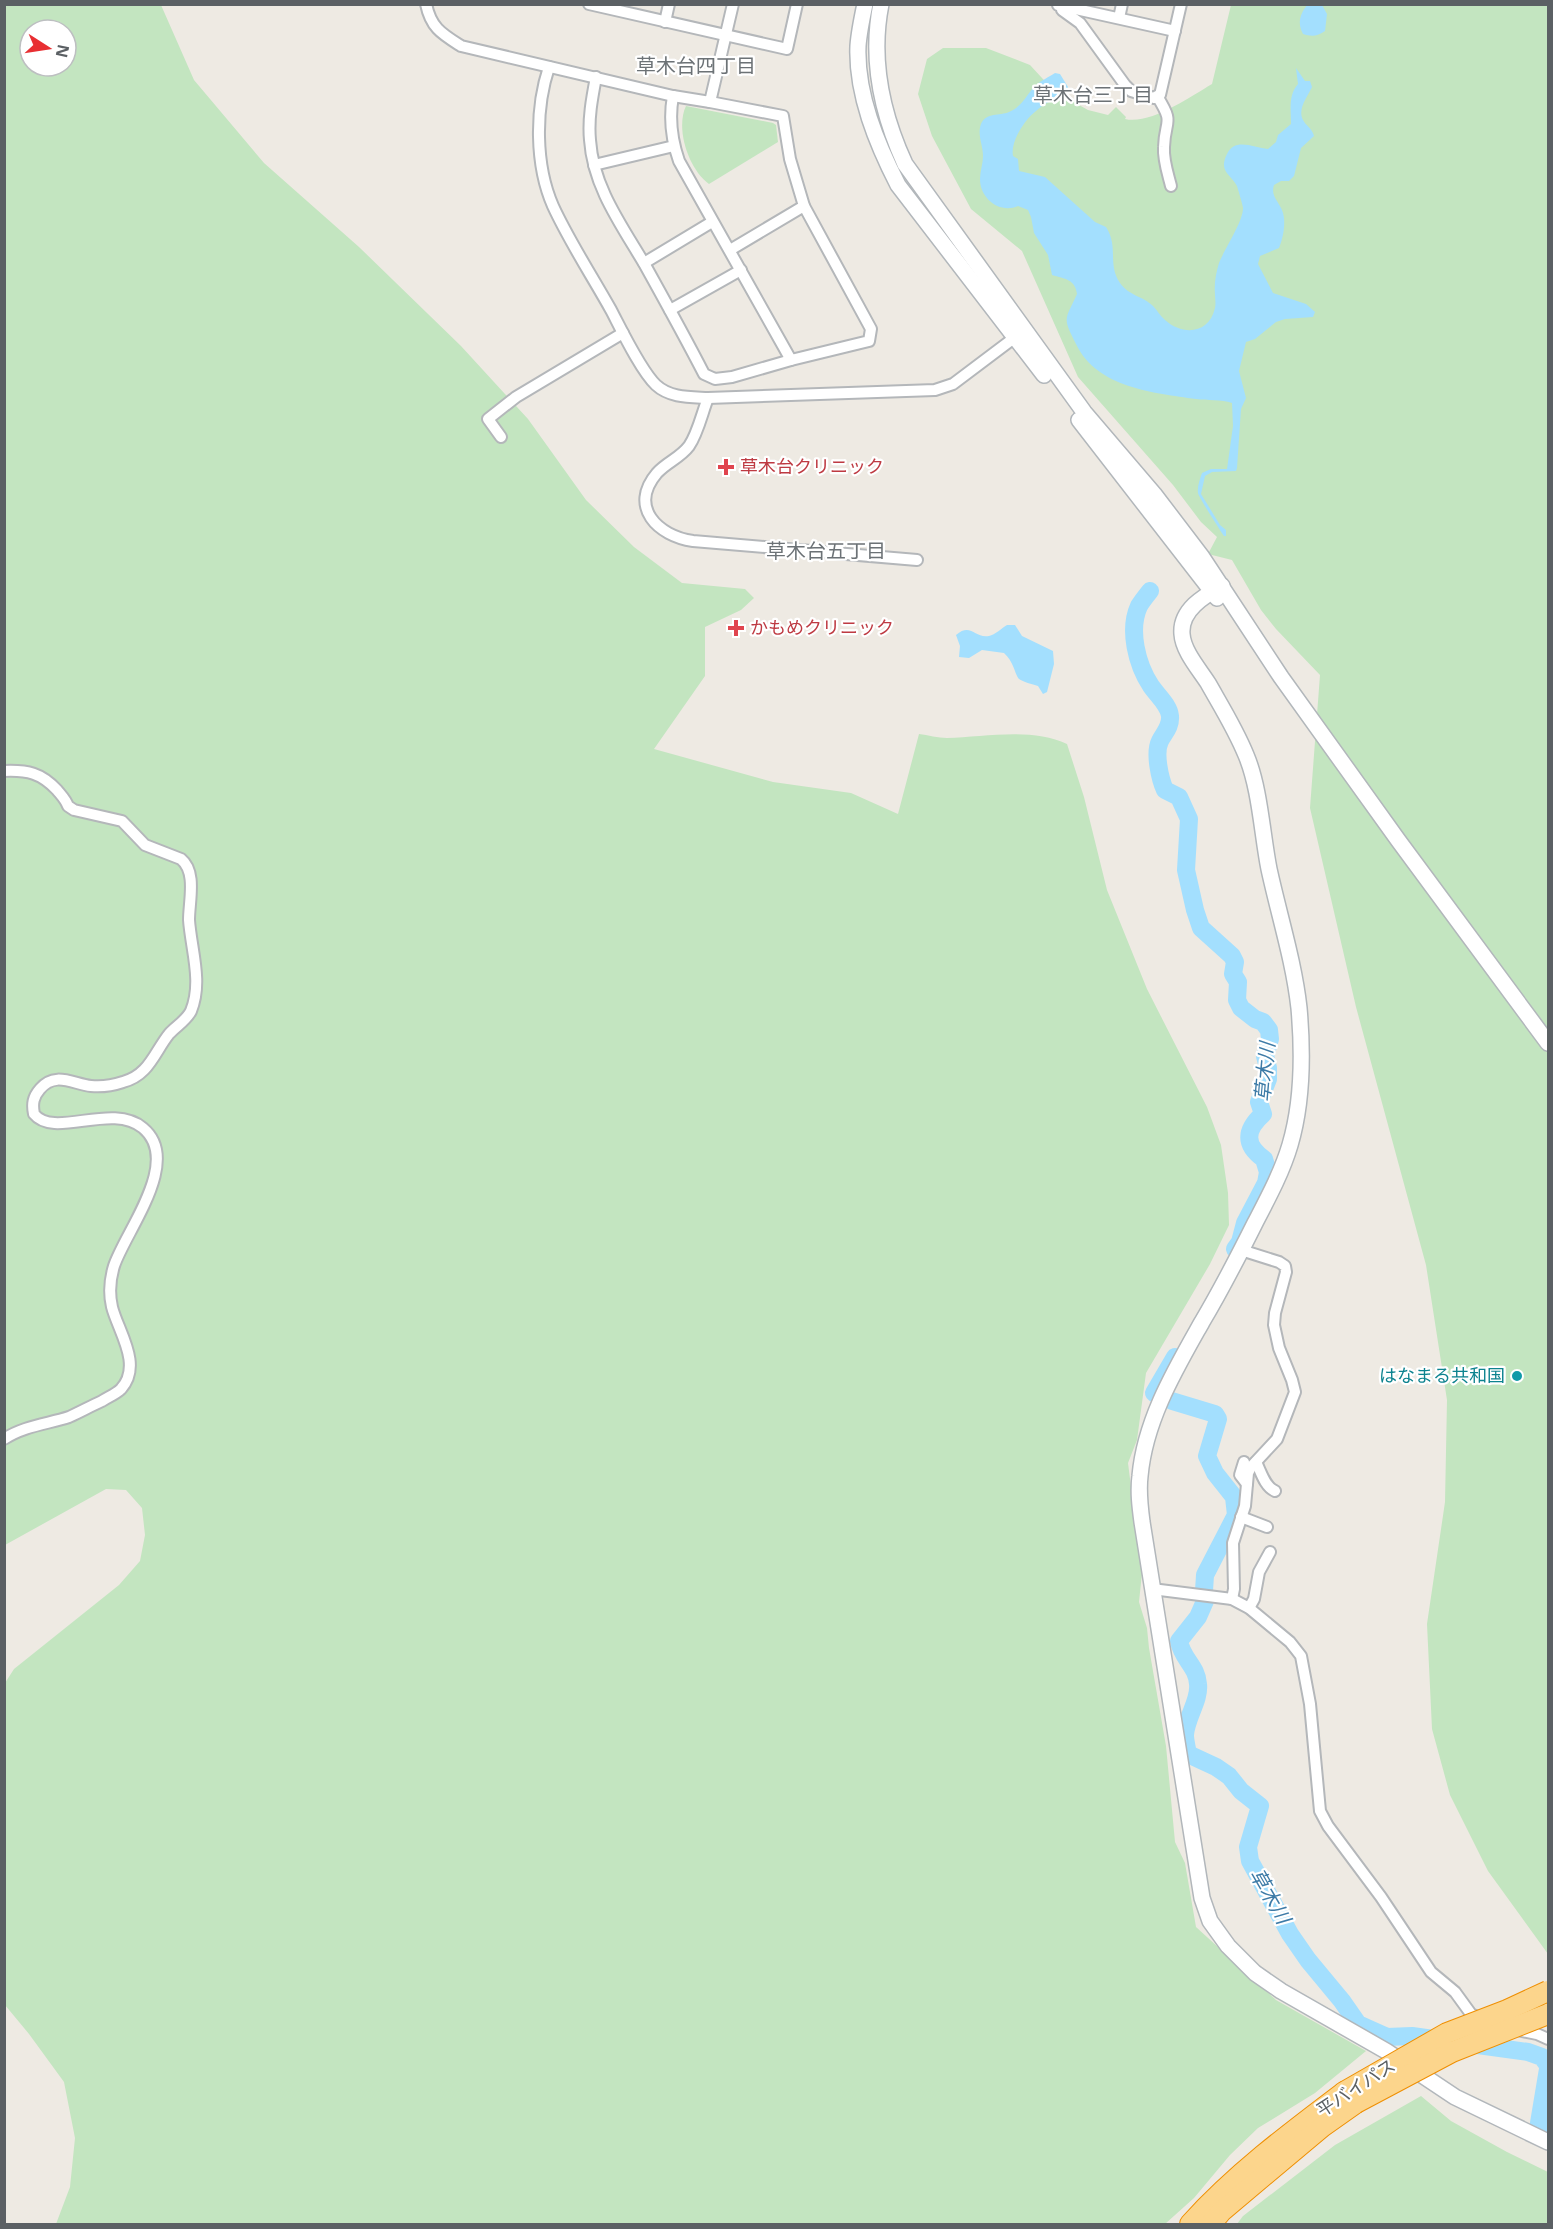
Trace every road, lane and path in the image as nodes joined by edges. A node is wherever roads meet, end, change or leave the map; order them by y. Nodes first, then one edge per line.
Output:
1 (426, 4) edge
2 (589, 4) edge
3 (669, 4) edge
4 (732, 4) edge
5 (797, 4) edge
6 (865, 4) edge
7 (882, 4) edge
8 (1122, 4) edge
9 (1181, 4) edge
10 (1060, 5) edge
11 (607, 7) edge
12 (1119, 18) junction
13 (665, 22) junction
14 (1175, 31) junction
15 (726, 35) junction
16 (549, 67) junction
17 (596, 77) junction
18 (673, 96) junction
19 (1157, 96) junction
20 (710, 102) junction
21 (674, 146) junction
22 (594, 165) junction
23 (1171, 186) dead end
24 (804, 206) junction
25 (712, 222) junction
26 (730, 250) junction
27 (644, 263) junction
28 (741, 270) junction
29 (670, 310) junction
30 (623, 333) junction
31 (1021, 333) junction
32 (791, 360) junction
33 (708, 398) junction
34 (501, 437) dead end
35 (917, 560) dead end
36 (1217, 589) junction
37 (4, 771) edge
38 (1548, 1043) edge
39 (1241, 1250) junction
40 (4, 1439) edge
41 (1244, 1462) dead end
42 (1256, 1462) junction
43 (1247, 1484) junction
44 (1275, 1491) dead end
45 (1241, 1517) junction
46 (1267, 1527) dead end
47 (1270, 1552) dead end
48 (1152, 1589) junction
49 (1232, 1599) junction
50 (1249, 1608) junction
51 (1548, 1991) edge
52 (1548, 2013) edge
53 (1548, 2039) edge
54 (1350, 2097) junction
55 (1548, 2142) edge
56 (1190, 2224) edge
57 (1211, 2224) edge

1 - 16 street
2 - 11 street
3 - 13 street
4 - 15 street
5 - 15 street
6 - 31 street
7 - 31 street
8 - 12 street
9 - 14 street
10 - 12 street
10 - 19 street
11 - 13 street
12 - 14 street
13 - 15 street
14 - 19 street
15 - 20 street
16 - 17 street
16 - 30 street
17 - 18 street
17 - 22 street
18 - 20 street
18 - 21 street
19 - 23 street
20 - 24 street
21 - 22 street
21 - 25 street
22 - 27 street
24 - 26 street
24 - 32 street
25 - 26 street
25 - 27 street
26 - 28 street
27 - 29 street
28 - 29 street
28 - 32 street
29 - 32 street
30 - 33 street
30 - 34 street
31 - 33 street
31 - 36 street
33 - 35 street
36 - 38 street
36 - 39 street
37 - 40 street
39 - 42 street
39 - 48 street
41 - 43 street
42 - 43 street
42 - 44 street
43 - 45 street
45 - 46 street
45 - 49 street
47 - 50 street
48 - 49 street
48 - 55 street
49 - 50 street
50 - 53 street
51 - 54 highway, 平バイパス, bridge
52 - 54 highway, 平バイパス, bridge
54 - 56 highway, 平バイパス
54 - 57 highway, 平バイパス

